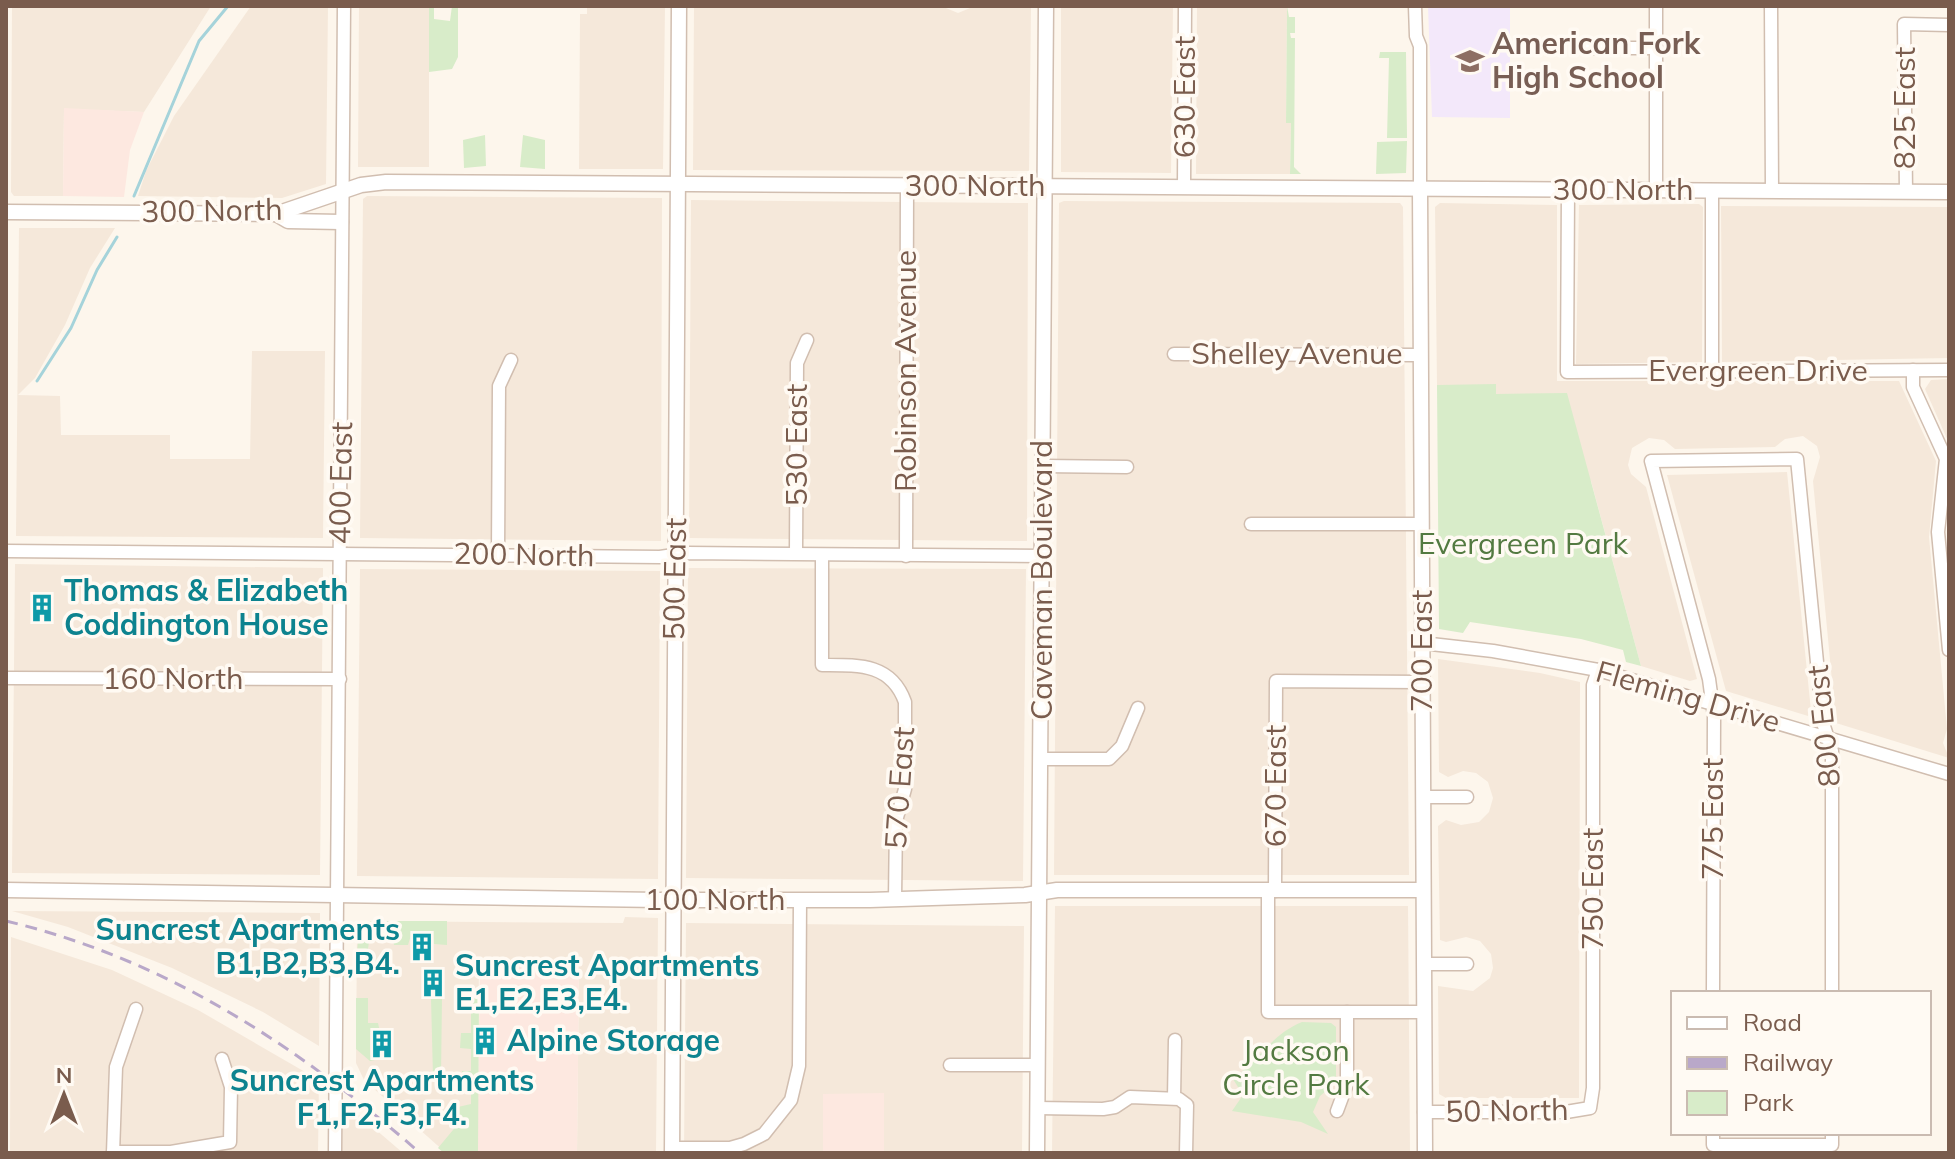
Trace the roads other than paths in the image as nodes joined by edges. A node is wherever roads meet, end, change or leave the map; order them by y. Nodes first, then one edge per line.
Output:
1 (344, 6) edge
2 (679, 6) edge
3 (1046, 6) edge
4 (1185, 6) edge
5 (1415, 6) edge
6 (1656, 6) edge
7 (1771, 6) edge
8 (1949, 25) edge
9 (1586, 48) dead end
10 (1657, 48) junction
11 (678, 184) junction
12 (907, 185) junction
13 (1045, 186) junction
14 (1184, 187) junction
15 (1420, 189) junction
16 (1568, 190) junction
17 (1656, 190) junction
18 (1712, 191) junction
19 (1772, 191) junction
20 (1906, 192) junction
21 (1949, 192) edge
22 (341, 193) junction
23 (6, 212) edge
24 (276, 214) junction
25 (341, 222) junction
26 (807, 340) dead end
27 (1174, 354) dead end
28 (1421, 355) junction
29 (511, 360) dead end
30 (1913, 370) junction
31 (1949, 370) edge
32 (1712, 371) junction
33 (1797, 459) joint
34 (1043, 466) junction
35 (1127, 467) dead end
36 (1944, 521) edge
37 (1251, 524) dead end
38 (1422, 524) junction
39 (6, 551) edge
40 (340, 553) junction
41 (796, 553) junction
42 (498, 554) junction
43 (675, 555) junction
44 (822, 555) junction
45 (906, 556) junction
46 (1042, 556) junction
47 (1422, 643) junction
48 (1949, 650) edge
49 (1598, 670) junction
50 (6, 678) edge
51 (340, 679) junction
52 (1422, 682) junction
53 (1712, 702) junction
54 (1138, 708) dead end
55 (1827, 737) junction
56 (1040, 759) junction
57 (1949, 774) edge
58 (1423, 797) junction
59 (1467, 797) dead end
60 (6, 890) edge
61 (1423, 890) junction
62 (1272, 891) junction
63 (1039, 893) junction
64 (339, 896) junction
65 (672, 899) junction
66 (895, 899) junction
67 (800, 900) junction
68 (1424, 964) junction
69 (1467, 964) dead end
70 (1713, 991) edge
71 (1832, 991) edge
72 (136, 1009) dead end
73 (1347, 1012) junction
74 (1424, 1012) junction
75 (1175, 1040) dead end
76 (222, 1059) dead end
77 (950, 1065) dead end
78 (1038, 1065) junction
79 (1177, 1099) junction
80 (1037, 1108) junction
81 (1590, 1108) joint
82 (1337, 1111) dead end
83 (1424, 1112) junction
84 (1713, 1139) edge
85 (1832, 1139) edge
86 (672, 1150) edge
87 (113, 1152) edge
88 (335, 1153) edge
89 (1037, 1153) edge
90 (1186, 1153) edge
91 (1425, 1153) edge

1 - 22 street, 400 East
2 - 11 street, 500 East
3 - 13 street, Caveman Boulevard
4 - 14 street, 630 East
5 - 15 street, 700 East
6 - 10 street
7 - 19 street
8 - 20 street, 825 East
9 - 10 street
10 - 17 street
11 - 12 street, 300 North
11 - 22 street, 300 North
11 - 43 street, 500 East
12 - 13 street, 300 North
12 - 45 street, Robinson Avenue
13 - 14 street, 300 North
13 - 34 street, Caveman Boulevard
14 - 15 street, 300 North
15 - 16 street, 300 North
15 - 28 street, 700 East
16 - 17 street, 300 North
16 - 32 street, Evergreen Drive
17 - 18 street, 300 North
18 - 19 street, 300 North
18 - 32 street
19 - 20 street, 300 North
20 - 21 street, 300 North
22 - 24 street, 300 North
22 - 25 street, 400 East
23 - 24 street, 300 North
24 - 25 street
25 - 40 street, 400 East
26 - 41 street, 530 East
27 - 28 street, Shelley Avenue
28 - 38 street, 700 East
29 - 42 street
30 - 31 street, Evergreen Drive
30 - 32 street, Evergreen Drive
30 - 36 street
33 - 53 street, 775 East
33 - 55 street, 800 East
34 - 35 street
34 - 46 street, Caveman Boulevard
36 - 48 street
37 - 38 street
38 - 47 street, 700 East
39 - 40 street, 200 North
40 - 42 street, 200 North
40 - 51 street, 400 East
41 - 43 street, 200 North
41 - 44 street, 200 North
42 - 43 street, 200 North
43 - 65 street, 500 East
44 - 45 street, 200 North
44 - 66 street, 570 East
45 - 46 street, 200 North
46 - 56 street, Caveman Boulevard
47 - 49 street, Fleming Drive
47 - 52 street, 700 East
49 - 53 street, Fleming Drive
49 - 81 street, 750 East
50 - 51 street, 160 North
51 - 64 street, 400 East
52 - 58 street, 700 East
52 - 62 street, 670 East
53 - 55 street, Fleming Drive
53 - 70 street, 775 East
54 - 56 street
55 - 57 street, Fleming Drive
55 - 71 street, 800 East
56 - 63 street, Caveman Boulevard
58 - 59 street
58 - 61 street, 700 East
60 - 64 street, 100 North
61 - 62 street, 100 North
61 - 68 street, 700 East
62 - 63 street, 100 North
62 - 73 street, 670 East
63 - 66 street, 100 North
63 - 78 street, Caveman Boulevard
64 - 65 street, 100 North
64 - 88 street, 400 East
65 - 67 street, 100 North
65 - 86 street, 500 East
66 - 67 street, 100 North
67 - 86 street
68 - 69 street
68 - 74 street, 700 East
72 - 87 street
73 - 74 street
73 - 82 street
74 - 83 street, 700 East
75 - 79 street
76 - 87 street
77 - 78 street
78 - 80 street, Caveman Boulevard
79 - 80 street
79 - 90 street
80 - 89 street, Caveman Boulevard
81 - 83 street, 50 North
83 - 91 street, 700 East
84 - 85 street

